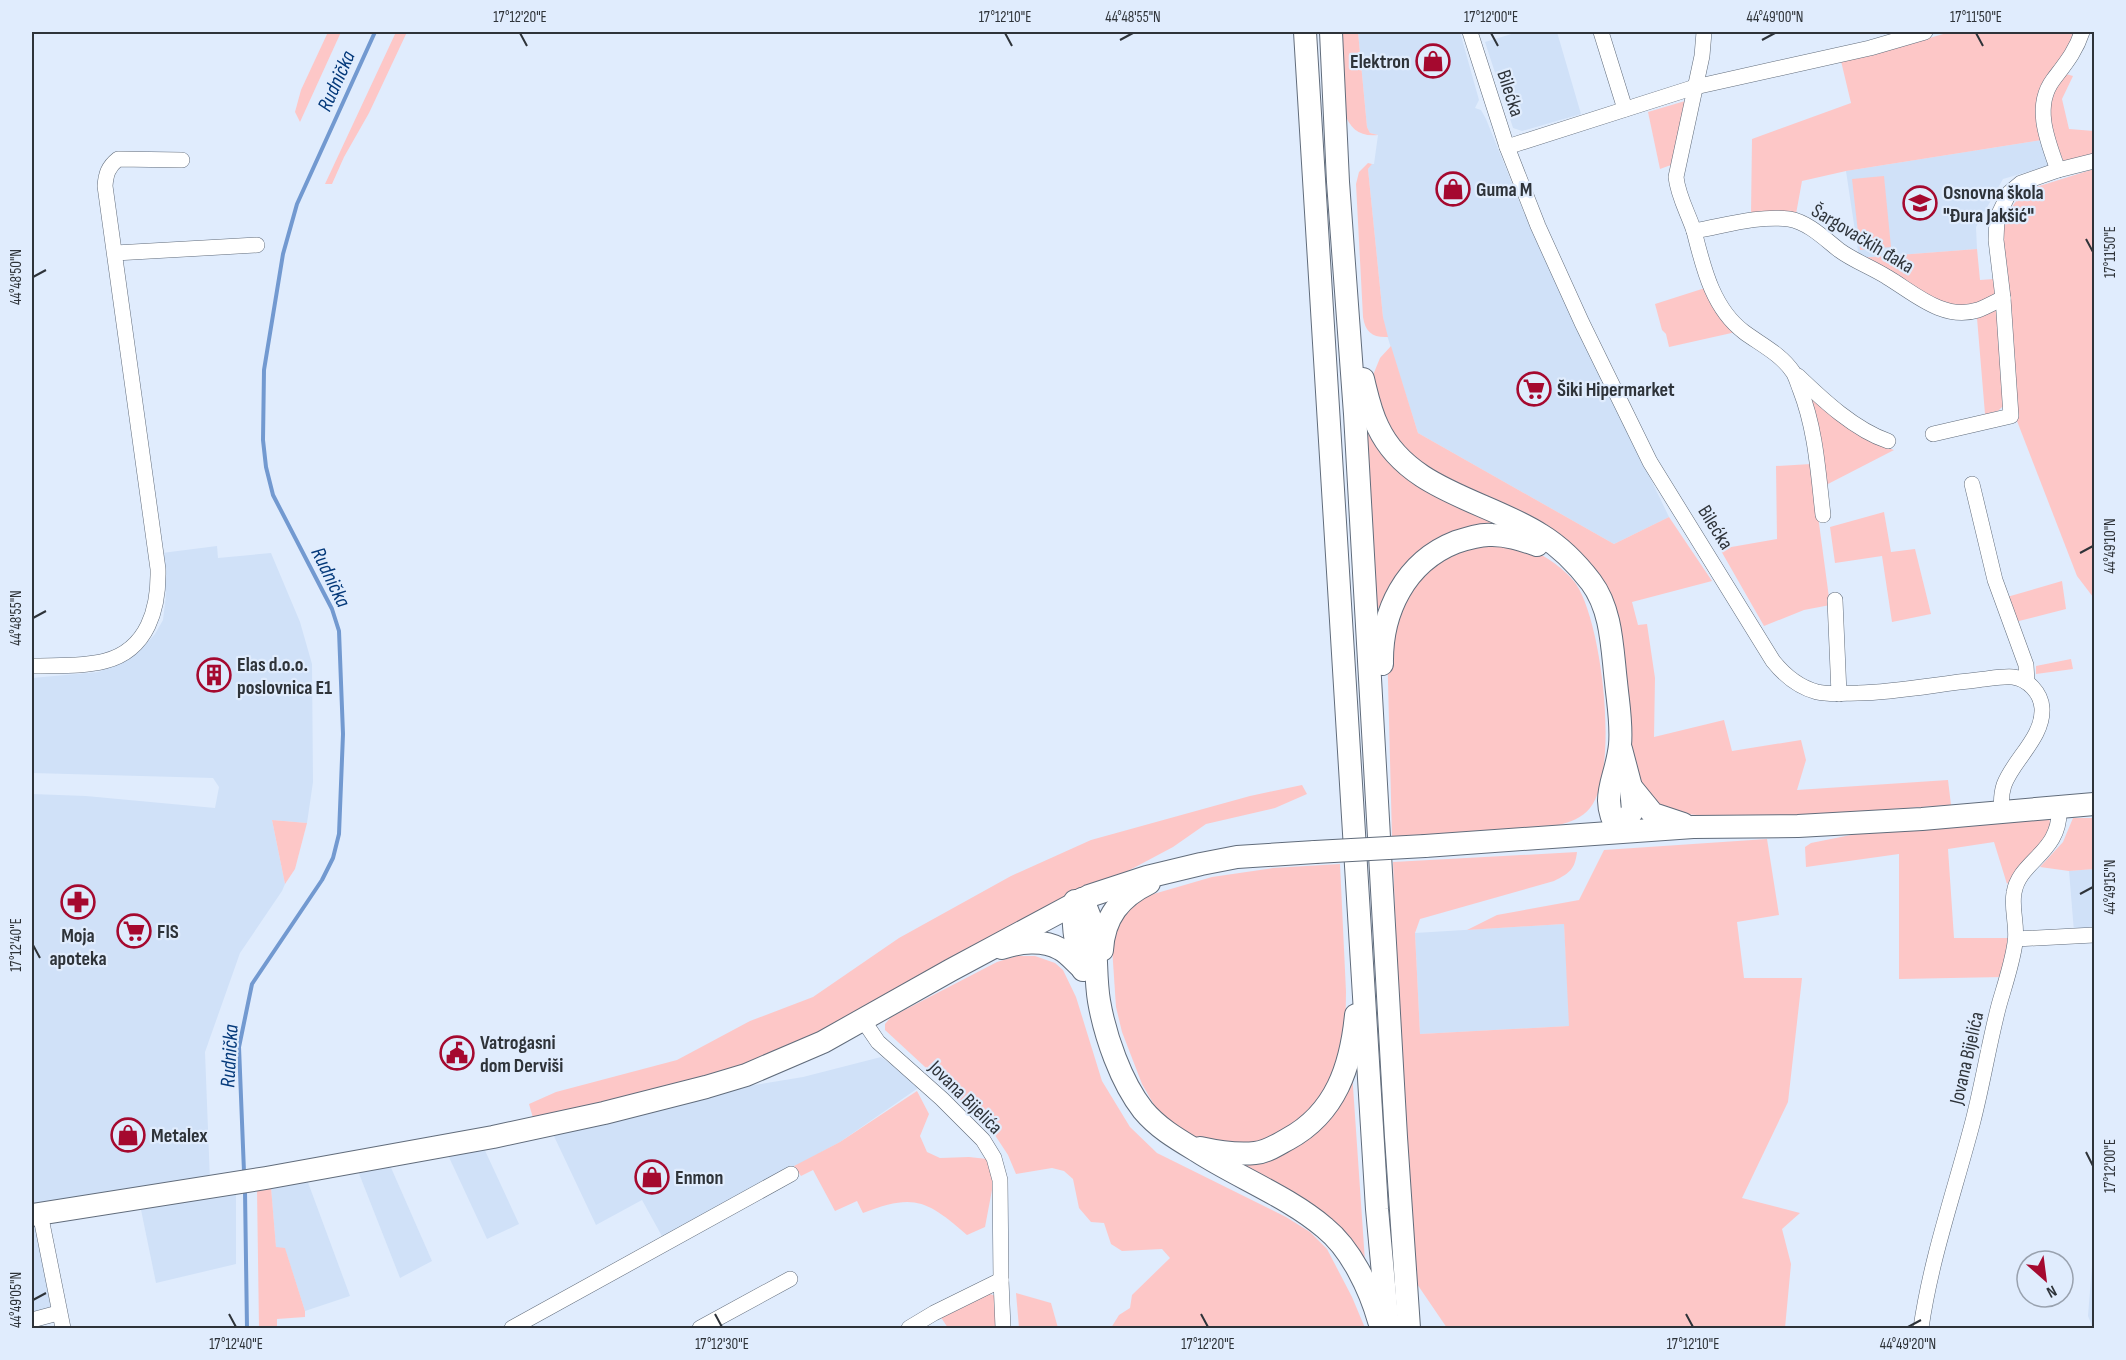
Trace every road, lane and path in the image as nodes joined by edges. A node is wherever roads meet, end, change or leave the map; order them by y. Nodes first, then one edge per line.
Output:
1 (1305, 32) edge
2 (1331, 32) edge
3 (1470, 32) edge
4 (1601, 32) edge
5 (1704, 32) edge
6 (1925, 32) edge
7 (2082, 32) edge
8 (1695, 87) junction
9 (1625, 109) junction
10 (1507, 147) junction
11 (182, 160) dead end
12 (2094, 162) edge
13 (2058, 170) junction
14 (1694, 231) junction
15 (257, 245) dead end
16 (115, 253) junction
17 (2003, 298) junction
18 (1348, 343) junction
19 (1793, 372) junction
20 (1933, 434) dead end
21 (1888, 441) dead end
22 (1972, 484) dead end
23 (1823, 515) dead end
24 (1578, 568) junction
25 (1835, 600) dead end
26 (32, 666) edge
27 (2027, 682) junction
28 (1839, 694) junction
29 (1621, 788) junction
30 (2094, 804) edge
31 (2059, 807) junction
32 (2002, 812) junction
33 (1378, 814) junction
34 (1693, 827) junction
35 (1619, 832) junction
36 (1560, 837) junction
37 (1180, 868) junction
38 (1079, 900) junction
39 (1358, 903) junction
40 (2094, 935) edge
41 (2016, 939) junction
42 (1082, 968) junction
43 (951, 970) junction
44 (1099, 995) junction
45 (863, 1020) junction
46 (1188, 1146) junction
47 (791, 1174) dead end
48 (36, 1214) edge
49 (790, 1279) dead end
50 (1000, 1280) junction
51 (58, 1313) junction
52 (32, 1320) edge
53 (63, 1329) edge
54 (512, 1329) edge
55 (700, 1329) edge
56 (909, 1329) edge
57 (1003, 1329) edge
58 (1381, 1329) edge
59 (1388, 1329) edge
60 (1409, 1329) edge
61 (1921, 1329) edge

1 - 39 main road
2 - 18 main road
3 - 10 street, Bilećka
4 - 9 street
5 - 8 street
6 - 8 street
7 - 13 street
8 - 9 street
8 - 14 street
9 - 10 street
10 - 28 street, Bilećka
11 - 16 street
12 - 13 street
13 - 17 street
14 - 17 street, Šargovačkih đaka
14 - 19 street
15 - 16 street
16 - 26 street
17 - 20 street
18 - 24 main road
18 - 33 main road
19 - 21 street
19 - 23 street
22 - 27 street
24 - 29 main road
24 - 33 main road
25 - 28 street
27 - 28 street, Bilećka
27 - 32 street
29 - 34 main road
29 - 35 main road
29 - 36 main road
30 - 31 main road
31 - 32 main road
31 - 41 street, Jovana Bijelića
32 - 34 main road
33 - 60 main road
34 - 35 main road
35 - 36 main road
36 - 37 main road, bridge
37 - 38 main road
37 - 44 main road
38 - 42 main road
38 - 43 main road
38 - 44 main road
39 - 46 main road
39 - 59 main road
40 - 41 street
41 - 61 street, Jovana Bijelića
42 - 43 main road
42 - 44 main road
43 - 45 main road
44 - 46 main road
45 - 48 main road
45 - 50 street, Jovana Bijelića
46 - 58 main road
47 - 54 street
48 - 51 street
49 - 55 street
50 - 56 street
50 - 57 street, Jovana Bijelića
51 - 52 street
51 - 53 street

